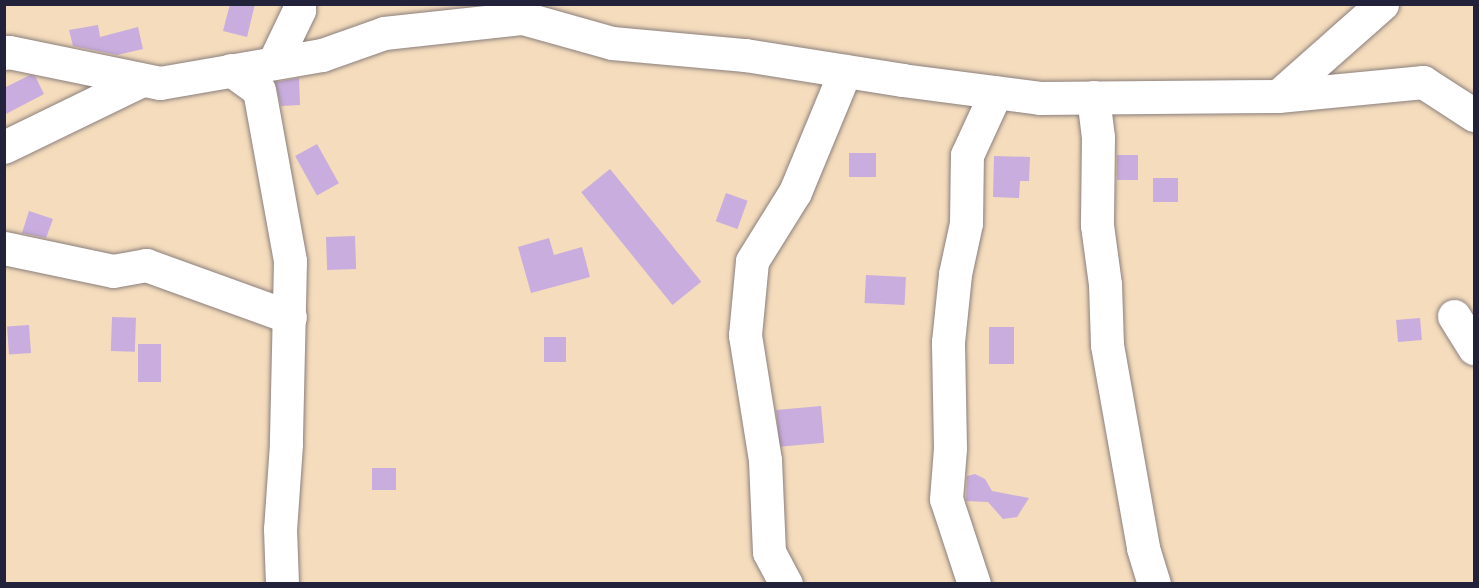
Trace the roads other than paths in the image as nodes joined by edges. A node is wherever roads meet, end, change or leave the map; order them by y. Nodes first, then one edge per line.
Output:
1 (299, 4) edge
2 (1382, 4) edge
3 (4, 53) edge
4 (274, 62) junction
5 (231, 70) junction
6 (845, 71) junction
7 (142, 80) junction
8 (996, 92) junction
9 (1278, 96) junction
10 (1093, 97) junction
11 (1474, 115) edge
12 (4, 147) edge
13 (4, 248) edge
14 (1454, 316) dead end
15 (290, 317) junction
16 (1474, 348) edge
17 (282, 584) edge
18 (786, 584) edge
19 (974, 584) edge
20 (1154, 584) edge

1 - 4 street
2 - 9 street
3 - 7 street
4 - 5 street
4 - 6 street
5 - 7 street
5 - 15 street
6 - 8 street
6 - 18 street
7 - 12 street
8 - 10 street
8 - 19 street
9 - 10 street
9 - 11 street
10 - 20 street
13 - 15 street
14 - 16 street
15 - 17 street

